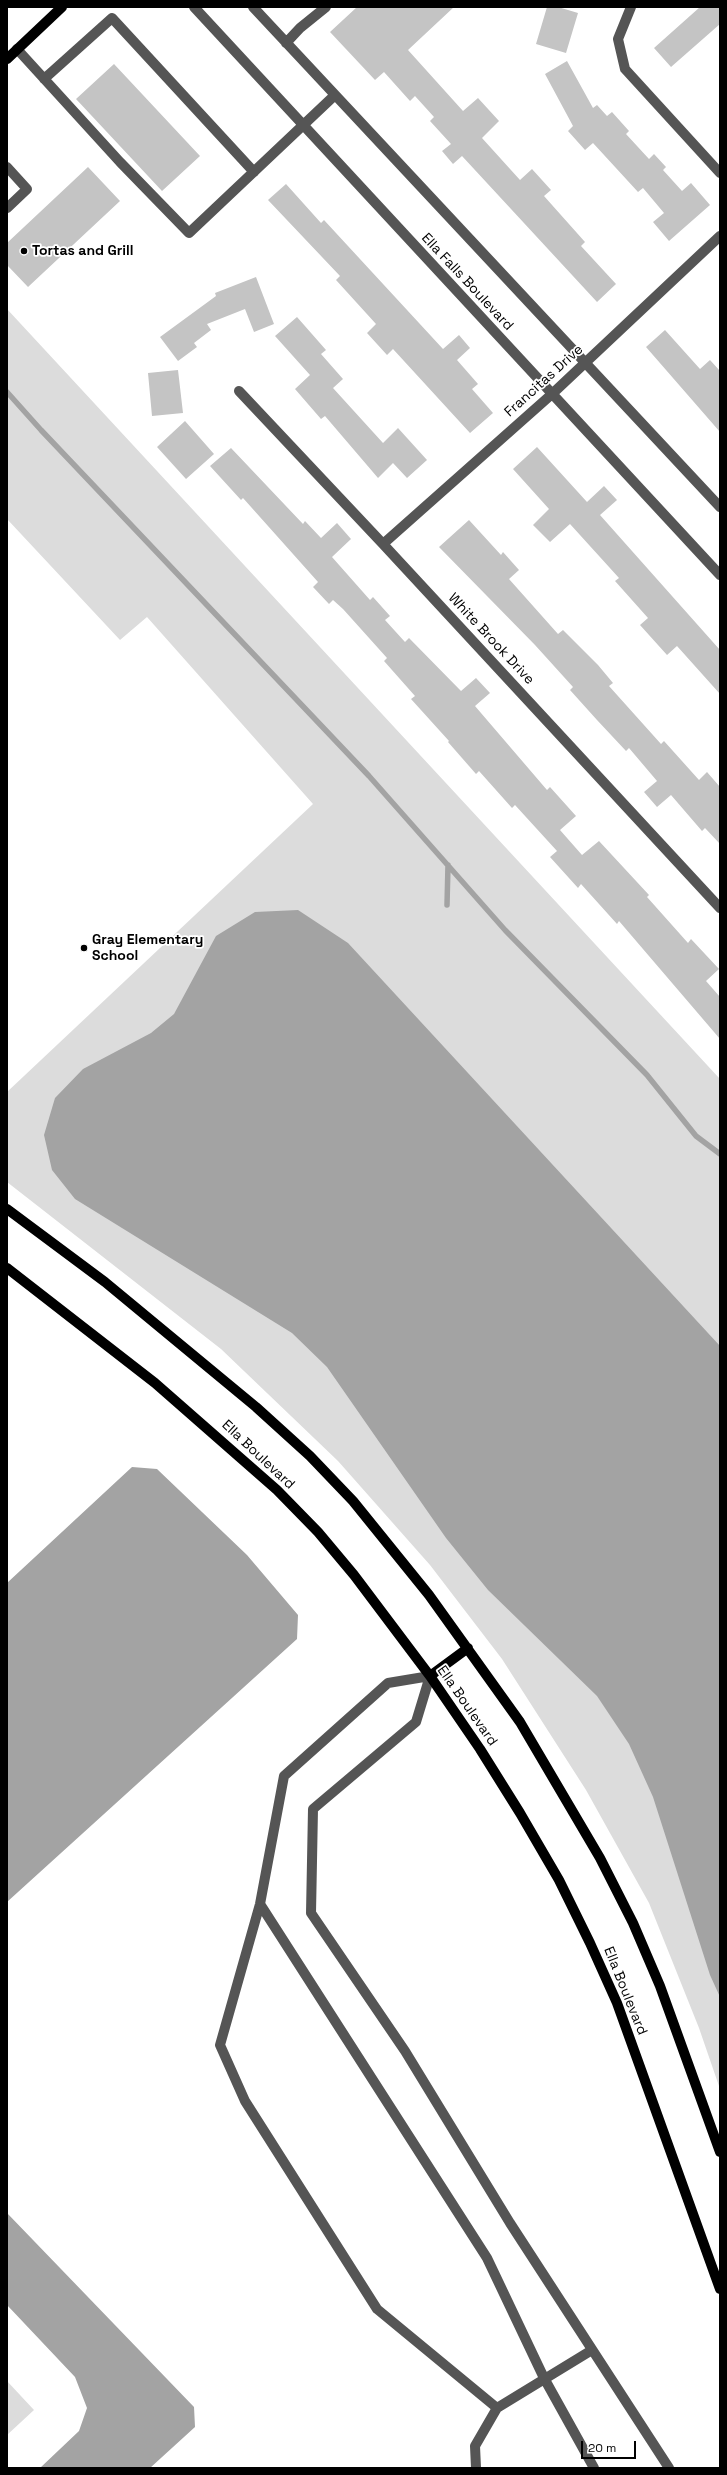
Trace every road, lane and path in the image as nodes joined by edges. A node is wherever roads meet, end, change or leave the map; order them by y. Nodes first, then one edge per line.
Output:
1 (62, 7) edge
2 (194, 7) edge
3 (253, 7) edge
4 (326, 7) edge
5 (632, 7) edge
6 (286, 43) junction
7 (17, 49) junction
8 (7, 59) edge
9 (44, 79) junction
10 (335, 95) junction
11 (304, 126) junction
12 (7, 167) edge
13 (254, 172) junction
14 (720, 173) edge
15 (7, 208) edge
16 (720, 236) edge
17 (586, 363) junction
18 (239, 391) dead end
19 (552, 394) junction
20 (720, 507) edge
21 (383, 544) junction
22 (720, 575) edge
23 (720, 908) edge
24 (7, 1209) edge
25 (7, 1268) edge
26 (468, 1648) junction
27 (430, 1676) junction
28 (260, 1904) junction
29 (720, 2152) edge
30 (720, 2289) edge
31 (592, 2350) junction
32 (544, 2378) junction
33 (497, 2408) junction
34 (476, 2468) edge
35 (594, 2468) edge
36 (669, 2468) edge

1 - 7 main road
2 - 11 street, Ella Falls Boulevard
3 - 6 street
4 - 6 street
5 - 14 street
6 - 10 street
7 - 8 main road
7 - 9 street
9 - 13 street
9 - 13 street
10 - 11 street
10 - 17 street
11 - 13 street
11 - 19 street, Ella Falls Boulevard
12 - 15 street
16 - 17 street, Francitas Drive
17 - 19 street, Francitas Drive
17 - 20 street
18 - 21 street, White Brook Drive
19 - 21 street, Francitas Drive
19 - 22 street, Ella Falls Boulevard
21 - 23 street, White Brook Drive
24 - 26 main road
25 - 27 main road, Ella Boulevard
26 - 27 main road
26 - 29 main road
27 - 28 street
27 - 30 main road, Ella Boulevard
27 - 31 street
28 - 32 street
28 - 33 street
31 - 32 street
31 - 36 street
32 - 33 street
32 - 35 street
33 - 34 street

